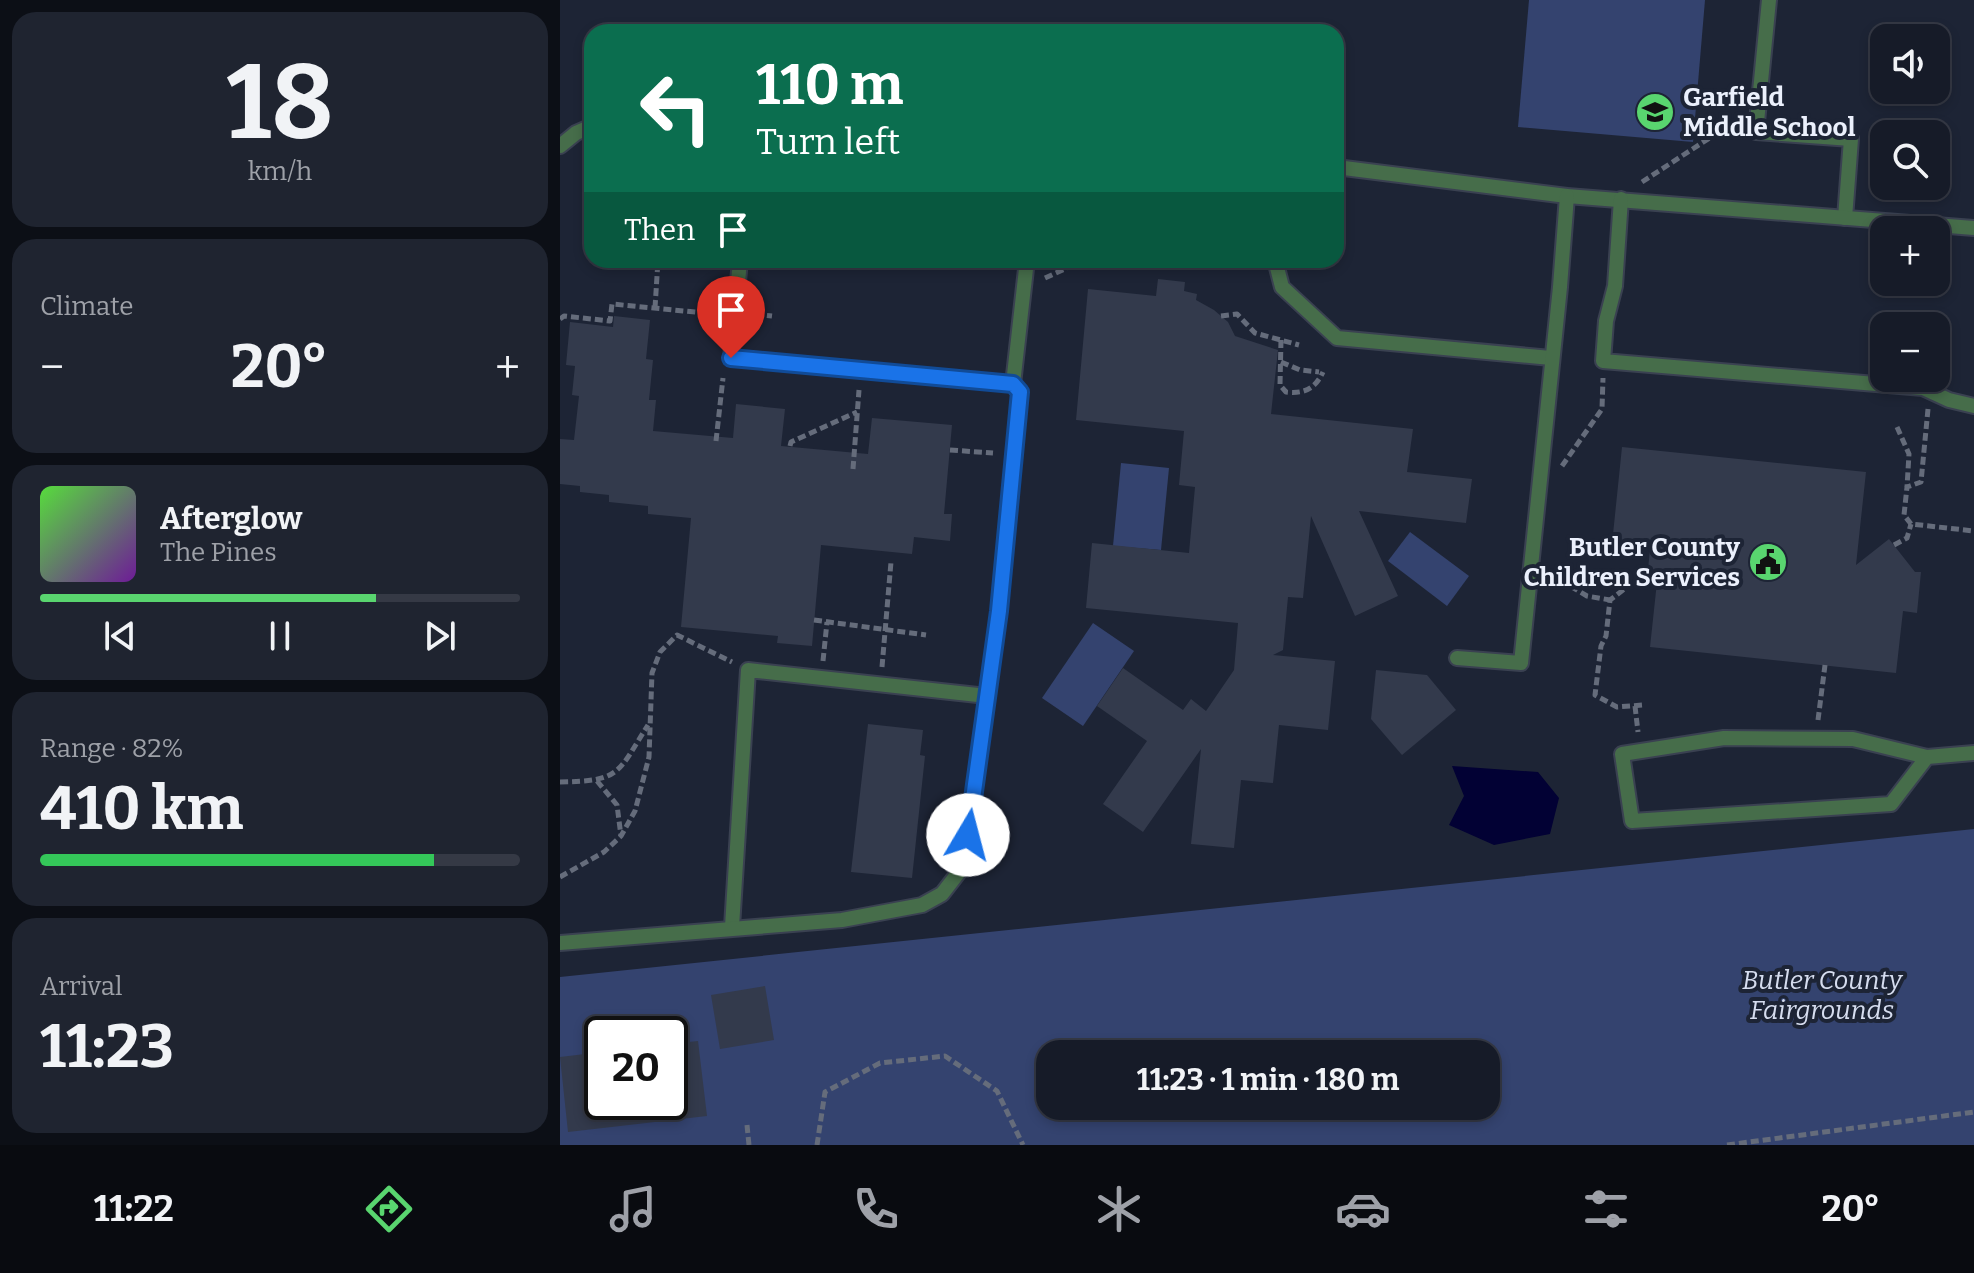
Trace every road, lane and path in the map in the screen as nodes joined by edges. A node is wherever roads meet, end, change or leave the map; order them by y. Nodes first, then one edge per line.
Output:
1 (1769, 0) edge
2 (584, 130) edge
3 (1756, 132) junction
4 (560, 146) edge
5 (1344, 168) edge
6 (1567, 196) junction
7 (1621, 199) junction
8 (1845, 218) junction
9 (1974, 228) edge
10 (658, 268) edge
11 (739, 268) edge
12 (1026, 268) edge
13 (1067, 268) edge
14 (1277, 268) edge
15 (1043, 279) dead end
16 (655, 308) junction
17 (715, 314) dead end
18 (750, 314) dead end
19 (772, 316) dead end
20 (1221, 316) dead end
21 (560, 319) edge
22 (1281, 340) junction
23 (1299, 345) dead end
24 (1551, 358) junction
25 (1603, 361) junction
26 (1281, 362) junction
27 (723, 378) dead end
28 (1013, 384) junction
29 (1870, 384) edge
30 (859, 390) dead end
31 (1924, 392) edge
32 (1932, 392) edge
33 (1974, 406) edge
34 (857, 412) junction
35 (1897, 427) dead end
36 (716, 441) dead end
37 (790, 446) dead end
38 (950, 450) dead end
39 (993, 453) dead end
40 (1562, 466) dead end
41 (853, 469) dead end
42 (1907, 487) junction
43 (1911, 524) junction
44 (1974, 531) edge
45 (1894, 545) dead end
46 (891, 562) dead end
47 (1531, 565) junction
48 (1648, 571) dead end
49 (1610, 600) junction
50 (814, 620) dead end
51 (827, 622) junction
52 (885, 629) junction
53 (926, 635) dead end
54 (1457, 658) dead end
55 (1825, 665) dead end
56 (748, 670) junction
57 (822, 678) junction
58 (881, 684) junction
59 (987, 696) junction
60 (1642, 705) dead end
61 (649, 724) junction
62 (1815, 739) junction
63 (1974, 753) edge
64 (1927, 757) junction
65 (597, 781) junction
66 (560, 782) edge
67 (621, 836) junction
68 (560, 877) edge
69 (732, 927) junction
70 (560, 943) edge
71 (1974, 1112) edge
72 (747, 1125) dead end
73 (749, 1145) edge
74 (817, 1145) edge
75 (1023, 1145) edge
76 (1727, 1145) edge

1 - 3 lane
2 - 4 lane
3 - 7 path
3 - 8 lane
5 - 6 lane
6 - 7 lane
6 - 24 lane
7 - 8 lane
7 - 25 lane
8 - 9 lane
10 - 16 path
11 - 28 lane
12 - 28 lane
13 - 15 path
14 - 24 lane
16 - 17 path
16 - 21 path
18 - 19 path
20 - 22 path
22 - 23 path
22 - 26 path
24 - 47 lane
25 - 29 lane
25 - 40 path
26 - 26 path
27 - 36 path
28 - 59 lane
30 - 34 path
31 - 42 path
32 - 33 lane
34 - 37 path
34 - 41 path
35 - 42 path
38 - 39 path
42 - 43 path
43 - 44 path
43 - 45 path
46 - 52 path
47 - 49 path
47 - 54 lane
48 - 49 path
49 - 60 path
50 - 51 path
51 - 52 path
51 - 57 path
52 - 53 path
52 - 58 path
55 - 62 path
56 - 57 lane
56 - 61 path
56 - 69 lane
57 - 58 lane
58 - 59 lane
59 - 69 lane
61 - 65 path
61 - 67 path
62 - 64 lane
62 - 64 lane
63 - 64 lane
65 - 66 path
65 - 67 path
67 - 68 path
69 - 70 lane
71 - 76 path
72 - 73 path
74 - 75 path

